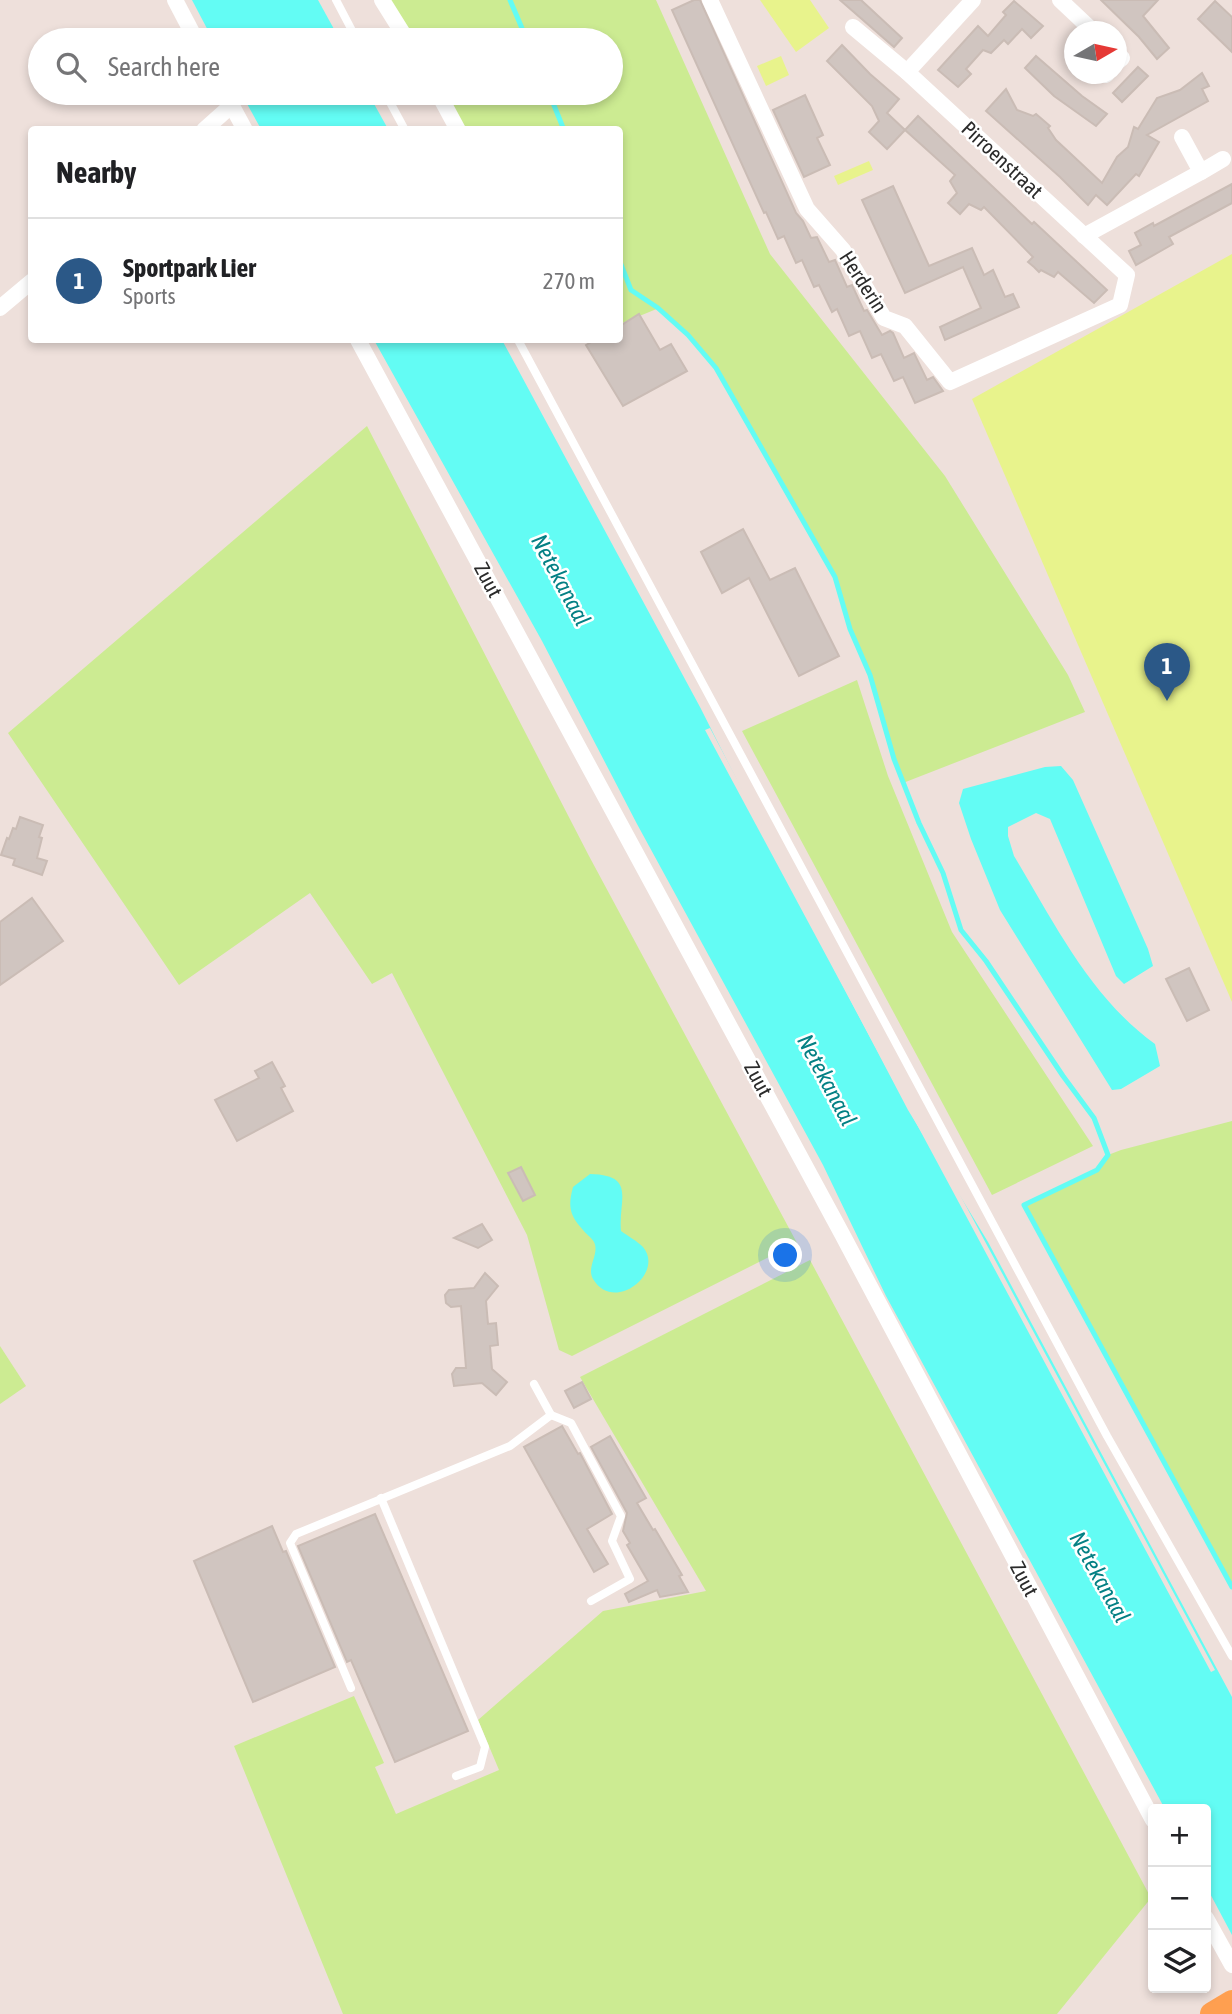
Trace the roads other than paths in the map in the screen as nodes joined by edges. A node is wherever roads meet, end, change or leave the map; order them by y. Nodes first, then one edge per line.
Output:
1 (175, 0) edge
2 (335, 0) edge
3 (382, 0) edge
4 (710, 0) edge
5 (973, 0) edge
6 (1060, 0) edge
7 (1082, 21) edge
8 (853, 26) dead end
9 (190, 28) edge
10 (350, 28) edge
11 (400, 28) edge
12 (907, 72) junction
13 (223, 105) edge
14 (231, 105) edge
15 (391, 105) edge
16 (444, 105) edge
17 (207, 126) edge
18 (243, 126) edge
19 (403, 126) edge
20 (456, 126) edge
21 (1182, 137) dead end
22 (1223, 159) dead end
23 (1202, 172) junction
24 (1084, 236) junction
25 (28, 284) edge
26 (1120, 304) joint
27 (0, 308) edge
28 (360, 343) edge
29 (520, 343) edge
30 (534, 1384) dead end
31 (551, 1415) junction
32 (381, 1498) junction
33 (591, 1601) dead end
34 (1232, 1656) edge
35 (351, 1688) dead end
36 (456, 1776) dead end
37 (1148, 1811) edge
38 (1211, 1927) edge
39 (1232, 1965) edge

1 - 9 street
2 - 10 lane
3 - 11 street
4 - 26 street, Herderin
5 - 12 street
6 - 7 street
8 - 12 street, Pirroenstraat
12 - 24 street, Pirroenstraat
13 - 17 street
14 - 18 street
15 - 19 lane
16 - 20 street
21 - 23 street
22 - 23 street
23 - 24 street
24 - 26 street, Pirroenstraat
25 - 27 street
28 - 37 street, Zuut
29 - 34 lane
30 - 31 lane
31 - 32 lane
31 - 33 lane
32 - 35 lane
32 - 36 lane
38 - 39 street

